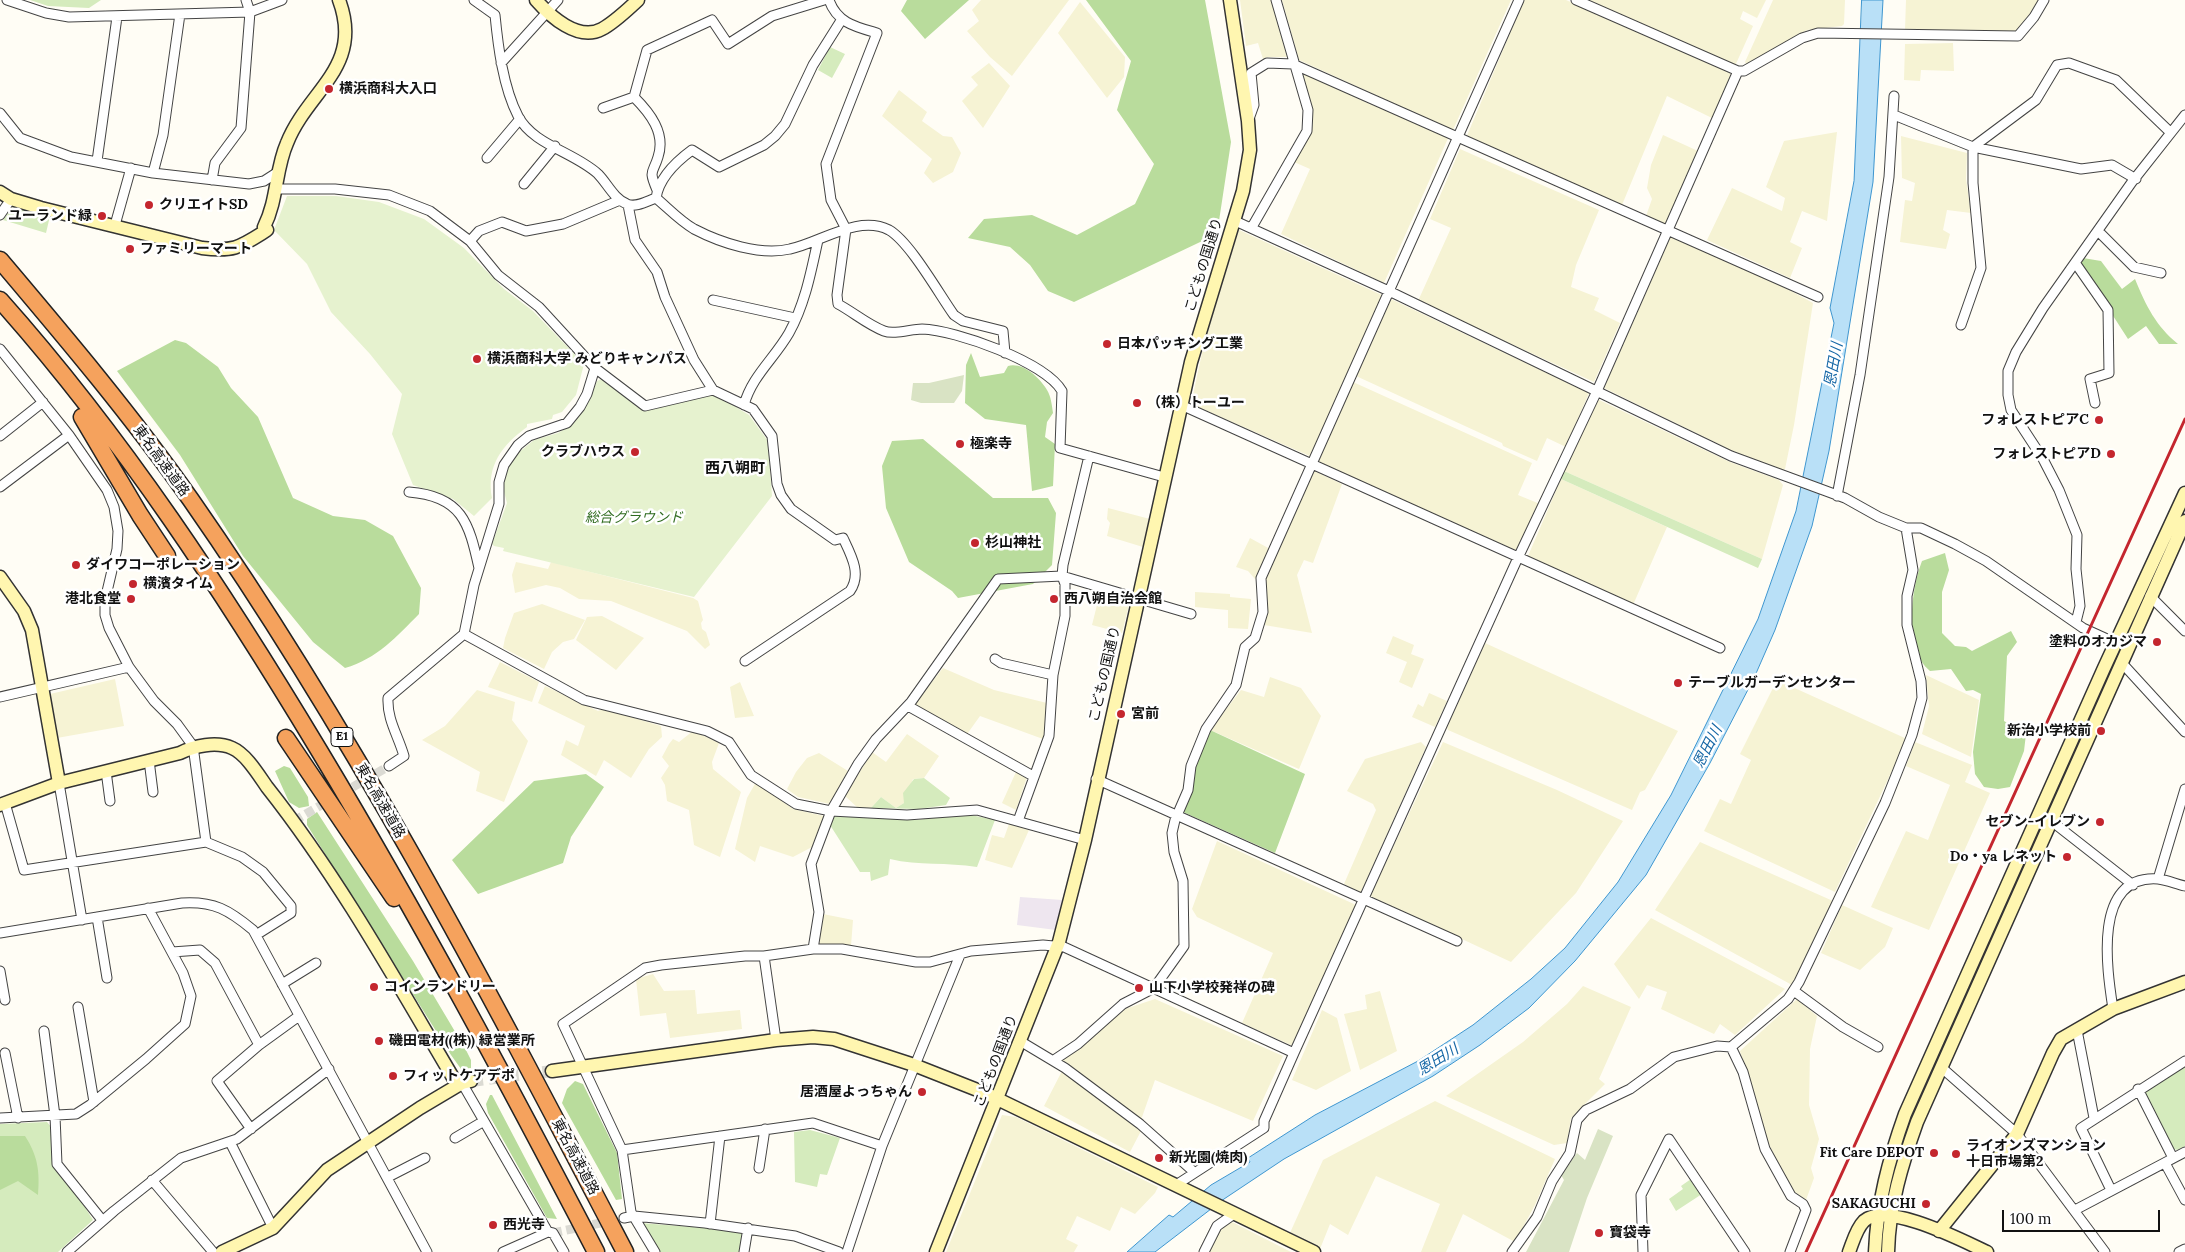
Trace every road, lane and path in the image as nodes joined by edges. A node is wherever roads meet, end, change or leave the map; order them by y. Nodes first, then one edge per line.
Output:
1 (7, 0) edge
2 (246, 0) edge
3 (282, 0) edge
4 (339, 0) edge
5 (474, 0) edge
6 (536, 0) edge
7 (558, 0) edge
8 (638, 0) edge
9 (824, 0) edge
10 (829, 0) edge
11 (1230, 0) edge
12 (1276, 0) edge
13 (1520, 0) edge
14 (1576, 0) edge
15 (2044, 0) edge
16 (250, 12) junction
17 (546, 12) junction
18 (180, 14) junction
19 (117, 17) junction
20 (842, 19) junction
21 (501, 63) junction
22 (1293, 64) junction
23 (1738, 71) junction
24 (1894, 96) dead end
25 (634, 97) junction
26 (603, 108) dead end
27 (0, 113) edge
28 (1894, 115) junction
29 (2185, 115) edge
30 (520, 119) junction
31 (1248, 122) junction
32 (2170, 132) junction
33 (1459, 137) junction
34 (555, 146) junction
35 (1973, 147) junction
36 (487, 158) dead end
37 (97, 161) junction
38 (131, 168) junction
39 (278, 172) junction
40 (153, 173) junction
41 (2136, 179) junction
42 (212, 180) junction
43 (524, 184) dead end
44 (277, 189) junction
45 (0, 192) edge
46 (656, 194) junction
47 (11, 199) junction
48 (620, 200) junction
49 (628, 205) junction
50 (0, 215) edge
51 (1233, 220) junction
52 (115, 225) junction
53 (1252, 227) junction
54 (846, 229) junction
55 (1666, 230) junction
56 (2098, 231) junction
57 (818, 240) junction
58 (470, 241) junction
59 (0, 260) edge
60 (2076, 264) junction
61 (2160, 273) dead end
62 (1391, 292) junction
63 (1818, 297) dead end
64 (0, 300) edge
65 (713, 300) dead end
66 (0, 308) edge
67 (795, 318) junction
68 (1961, 325) dead end
69 (0, 349) edge
70 (1005, 353) junction
71 (595, 368) junction
72 (713, 390) junction
73 (1597, 391) junction
74 (43, 402) junction
75 (2094, 403) dead end
76 (744, 405) junction
77 (1181, 405) junction
78 (69, 435) junction
79 (0, 436) edge
80 (1089, 456) junction
81 (1313, 464) junction
82 (1164, 477) junction
83 (0, 487) edge
84 (409, 492) dead end
85 (2185, 493) edge
86 (1835, 495) junction
87 (2185, 521) edge
88 (1906, 528) junction
89 (167, 556) dead end
90 (1519, 557) junction
91 (479, 568) junction
92 (1062, 576) junction
93 (0, 577) edge
94 (2150, 596) junction
95 (1138, 599) junction
96 (1191, 614) dead end
97 (2076, 622) junction
98 (2185, 631) edge
99 (464, 634) junction
100 (2116, 643) junction
101 (1720, 648) dead end
102 (995, 659) dead end
103 (745, 661) dead end
104 (2120, 662) junction
105 (129, 667) junction
106 (1053, 675) junction
107 (43, 687) junction
108 (0, 697) edge
109 (908, 706) junction
110 (2185, 732) edge
111 (286, 738) dead end
112 (193, 746) junction
113 (149, 760) junction
114 (389, 766) tunnel mouth
115 (106, 771) junction
116 (1033, 776) junction
117 (1096, 779) junction
118 (59, 783) junction
119 (2185, 789) edge
120 (153, 792) dead end
121 (110, 801) dead end
122 (2, 804) edge
123 (831, 811) junction
124 (1178, 815) junction
125 (2050, 820) junction
126 (1018, 821) junction
127 (1084, 840) junction
128 (206, 842) junction
129 (72, 864) junction
130 (2158, 879) junction
131 (2133, 885) junction
132 (2185, 886) edge
133 (1364, 899) junction
134 (148, 908) junction
135 (97, 917) junction
136 (82, 920) junction
137 (0, 933) edge
138 (256, 935) junction
139 (1457, 941) dead end
140 (1056, 948) junction
141 (813, 949) junction
142 (172, 952) junction
143 (960, 955) junction
144 (764, 956) junction
145 (316, 963) dead end
146 (0, 971) edge
147 (106, 978) dead end
148 (2185, 982) edge
149 (282, 984) junction
150 (455, 986) junction
151 (1154, 988) junction
152 (1794, 991) junction
153 (5, 1000) dead end
154 (78, 1007) dead end
155 (2113, 1009) junction
156 (299, 1016) junction
157 (2077, 1030) junction
158 (44, 1031) dead end
159 (776, 1040) junction
160 (1020, 1042) junction
161 (259, 1045) junction
162 (1731, 1047) junction
163 (1878, 1047) dead end
164 (4, 1053) dead end
165 (1294, 1053) junction
166 (1054, 1060) junction
167 (2185, 1061) edge
168 (914, 1065) junction
169 (583, 1067) junction
170 (1942, 1068) junction
171 (329, 1069) junction
172 (552, 1071) tunnel mouth
173 (466, 1082) junction
174 (2138, 1089) junction
175 (998, 1098) junction
176 (94, 1102) junction
177 (55, 1116) junction
178 (0, 1118) edge
179 (18, 1118) junction
180 (2094, 1118) junction
181 (484, 1121) junction
182 (250, 1129) junction
183 (765, 1129) junction
184 (2017, 1134) junction
185 (720, 1136) junction
186 (455, 1138) dead end
187 (368, 1140) junction
188 (230, 1142) junction
189 (882, 1146) junction
190 (622, 1150) junction
191 (2185, 1152) edge
192 (425, 1158) dead end
193 (2173, 1158) junction
194 (2164, 1162) junction
195 (760, 1168) dead end
196 (1194, 1172) junction
197 (388, 1177) junction
198 (152, 1180) junction
199 (1179, 1187) junction
200 (2111, 1190) junction
201 (2185, 1200) edge
202 (2075, 1210) junction
203 (1232, 1213) junction
204 (629, 1217) junction
205 (1877, 1217) junction
206 (1891, 1217) junction
207 (102, 1220) junction
208 (710, 1224) junction
209 (273, 1228) junction
210 (748, 1228) junction
211 (1939, 1231) junction
212 (548, 1232) junction
213 (2185, 1249) edge
214 (67, 1252) edge
215 (213, 1252) edge
216 (222, 1252) edge
217 (427, 1252) edge
218 (503, 1252) edge
219 (564, 1252) edge
220 (596, 1252) edge
221 (625, 1252) edge
222 (655, 1252) edge
223 (744, 1252) edge
224 (839, 1252) edge
225 (846, 1252) edge
226 (936, 1252) edge
227 (1204, 1252) edge
228 (1314, 1252) edge
229 (1512, 1252) edge
230 (1643, 1252) edge
231 (1745, 1252) edge
232 (1790, 1252) edge
233 (1849, 1252) edge
234 (1875, 1252) edge
235 (1888, 1252) edge
236 (1987, 1252) edge
237 (2105, 1252) edge
238 (2179, 1252) edge

1 - 19 street
2 - 16 street
3 - 16 street
4 - 39 street
5 - 21 street
6 - 17 street
7 - 17 street
8 - 17 street
9 - 25 street
10 - 20 street
11 - 31 street, こどもの国通り
12 - 22 street
13 - 33 street
14 - 23 street
15 - 23 street
16 - 18 street
16 - 42 street
17 - 21 street
18 - 19 street
18 - 40 street
19 - 37 street
20 - 46 street
20 - 54 street
21 - 30 street
22 - 31 street
22 - 33 street
22 - 53 street
23 - 55 street
24 - 28 street
25 - 26 street
25 - 46 street
27 - 37 street
28 - 35 street
28 - 86 street
29 - 32 street
30 - 34 street
30 - 36 street
31 - 51 street, こどもの国通り
32 - 35 street
32 - 41 street
33 - 55 street
33 - 62 street
34 - 43 street
34 - 48 street
35 - 41 street
35 - 68 street
37 - 38 street
38 - 40 street
38 - 52 street
39 - 42 street
39 - 44 street
40 - 42 street
41 - 56 street
44 - 52 street
44 - 58 street
45 - 47 street
46 - 49 street
46 - 57 street
47 - 50 street
47 - 52 street
48 - 49 street
48 - 58 street
49 - 72 street
51 - 53 street
51 - 77 street, こどもの国通り
53 - 62 street
54 - 57 street
54 - 70 street
54 - 70 street
55 - 63 street
55 - 73 street
56 - 60 street
56 - 61 street
57 - 67 street
58 - 71 street
59 - 221 highway, 東名高速道路 / E1
60 - 75 street
60 - 97 street
62 - 73 street
62 - 81 street
64 - 150 highway, 東名高速道路 / E1
65 - 67 street
66 - 89 highway
67 - 76 street
69 - 74 street
70 - 80 street
71 - 72 street
71 - 91 street
72 - 76 street
73 - 86 street
73 - 90 street
74 - 78 street
74 - 79 street
76 - 103 street
77 - 81 street
77 - 82 street, こどもの国通り
78 - 83 street
78 - 105 street
80 - 82 street
80 - 92 street
81 - 90 street
81 - 124 street
82 - 95 street, こどもの国通り
84 - 91 street
85 - 100 street
86 - 88 street
87 - 94 street
88 - 97 street
88 - 152 street
90 - 101 street
90 - 133 street
91 - 99 street
92 - 95 street
92 - 106 street
92 - 109 street
93 - 107 street
94 - 98 street
94 - 104 street
95 - 96 street
95 - 117 street, こどもの国通り
97 - 100 street
99 - 114 street
99 - 123 street
100 - 205 street
102 - 106 street
104 - 110 street
104 - 125 street
105 - 107 street
105 - 112 street
106 - 116 street
107 - 108 street
107 - 118 street
109 - 116 street
109 - 123 street
111 - 150 highway
112 - 113 street
112 - 128 street
112 - 173 street
113 - 115 street
113 - 120 street
115 - 118 street
115 - 121 street
116 - 126 street
117 - 124 street
117 - 127 street, こどもの国通り
118 - 122 street
118 - 129 street
119 - 130 street
122 - 129 street
123 - 126 street
123 - 141 street
124 - 133 street
124 - 151 street
125 - 131 street
125 - 170 street
126 - 127 street
127 - 140 street, こどもの国通り
128 - 129 street
128 - 138 street
129 - 136 street
130 - 131 street
130 - 132 street
131 - 155 street
133 - 139 street
133 - 165 street
134 - 135 street
134 - 138 street
134 - 142 street
135 - 136 street
135 - 147 street
136 - 137 street
138 - 149 street
140 - 143 street
140 - 151 street
140 - 160 street, こどもの国通り
141 - 143 street
141 - 144 street
142 - 161 street
142 - 176 street
143 - 168 street
144 - 159 street
144 - 169 street
145 - 149 street
146 - 153 street
148 - 155 street
149 - 156 street
150 - 220 highway, 東名高速道路 / E1
151 - 165 street
151 - 166 street
152 - 162 street
152 - 163 street
154 - 176 street
155 - 157 street
156 - 161 street
156 - 171 street
157 - 180 street
157 - 184 street
158 - 177 street
159 - 168 street
159 - 169 street
160 - 166 street
160 - 175 street, こどもの国通り
161 - 182 street
162 - 229 street
162 - 232 street
164 - 179 street
165 - 196 street
166 - 196 street
167 - 174 street
168 - 175 street
168 - 189 street
169 - 172 street
169 - 190 street
170 - 184 street
170 - 206 street
171 - 182 street
171 - 187 street
173 - 181 street
173 - 187 street
174 - 180 street
174 - 193 street
175 - 199 street
175 - 226 street, こどもの国通り
176 - 177 street
177 - 179 street
177 - 207 street
178 - 179 street
180 - 200 street
181 - 186 street
181 - 212 street
182 - 188 street
183 - 185 street
183 - 189 street
183 - 195 street
184 - 202 street
184 - 211 street
185 - 190 street
185 - 208 street
187 - 197 street
187 - 209 street
188 - 198 street
188 - 209 street
189 - 225 street
190 - 204 street
191 - 193 street
192 - 197 street
193 - 194 street
194 - 200 street
194 - 201 street
196 - 199 street
197 - 217 street
198 - 207 street
198 - 215 street
199 - 203 street
200 - 202 street
202 - 237 street
203 - 227 street
203 - 228 street
204 - 208 street
204 - 222 street
205 - 206 street
205 - 233 street
205 - 234 street
206 - 211 street
206 - 235 street
207 - 214 street
208 - 210 street
209 - 216 street
210 - 223 street
210 - 224 street
211 - 236 street
212 - 218 street
212 - 219 street
213 - 238 street
230 - 231 street

